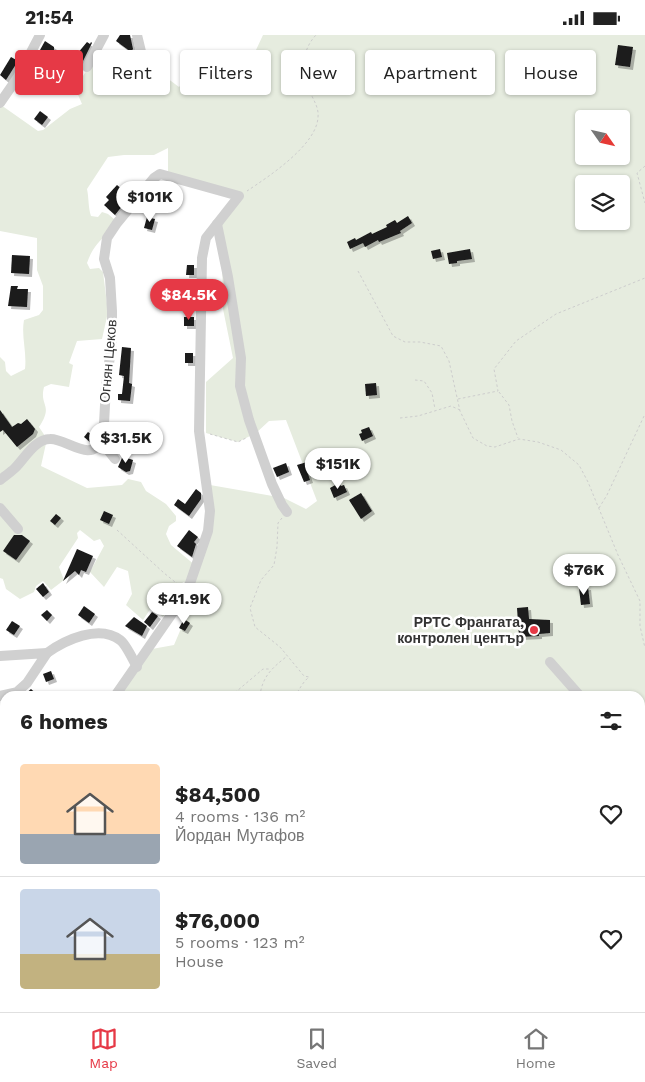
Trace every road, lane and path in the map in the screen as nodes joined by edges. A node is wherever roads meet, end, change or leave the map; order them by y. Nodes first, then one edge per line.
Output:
1 (40, 35) edge
2 (104, 35) edge
3 (137, 35) edge
4 (316, 35) edge
5 (141, 50) edge
6 (87, 67) dead end
7 (0, 103) edge
8 (645, 166) edge
9 (239, 196) junction
10 (645, 203) edge
11 (217, 223) junction
12 (358, 271) dead end
13 (645, 278) edge
14 (415, 380) dead end
15 (498, 391) junction
16 (458, 399) junction
17 (436, 410) junction
18 (460, 411) junction
19 (645, 414) edge
20 (400, 418) dead end
21 (199, 434) junction
22 (254, 434) junction
23 (519, 439) junction
24 (100, 440) junction
25 (115, 459) dead end
26 (0, 480) edge
27 (599, 508) junction
28 (0, 509) edge
29 (287, 512) joint
30 (18, 529) dead end
31 (117, 530) dead end
32 (187, 591) junction
33 (645, 648) edge
34 (47, 653) junction
35 (0, 656) edge
36 (286, 656) junction
37 (550, 662) dead end
38 (137, 667) junction
39 (270, 669) junction
40 (18, 691) edge
41 (119, 691) edge
42 (238, 691) edge
43 (261, 691) edge
44 (299, 691) edge
45 (576, 691) edge

1 - 7 street
2 - 6 street
3 - 5 street
4 - 9 path
8 - 10 path
9 - 11 street
9 - 24 street, Огнян Цеков
11 - 21 street
11 - 22 street
12 - 16 path
13 - 15 path
14 - 17 path
15 - 16 path
15 - 23 path
16 - 18 path
17 - 18 path
17 - 20 path
18 - 23 path
19 - 27 path
21 - 22 path
21 - 32 street
22 - 29 street
23 - 27 path
24 - 25 street
24 - 26 street
27 - 33 path
28 - 30 street
29 - 36 path
31 - 32 path
32 - 38 street
34 - 35 street
34 - 38 street
34 - 40 street
36 - 39 path
36 - 44 path
37 - 45 street
38 - 41 street
39 - 42 path
39 - 43 path

